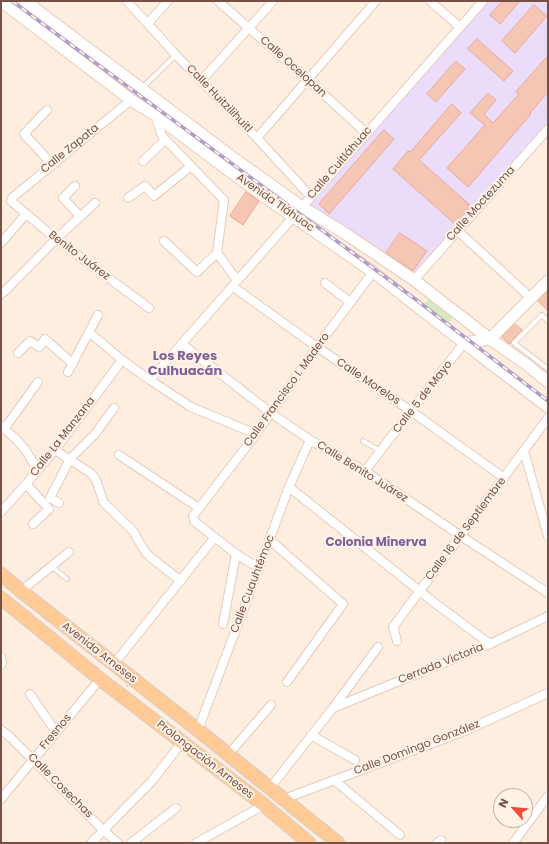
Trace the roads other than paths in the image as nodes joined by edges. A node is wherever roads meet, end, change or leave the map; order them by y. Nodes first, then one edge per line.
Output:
1 (1, 1) edge
2 (25, 1) edge
3 (127, 1) edge
4 (168, 1) edge
5 (218, 1) edge
6 (273, 1) edge
7 (376, 1) edge
8 (430, 1) edge
9 (482, 1) edge
10 (148, 23) junction
11 (460, 27) junction
12 (249, 28) junction
13 (176, 55) junction
14 (307, 79) junction
15 (201, 81) junction
16 (141, 89) junction
17 (131, 100) junction
18 (47, 110) dead end
19 (155, 115) junction
20 (548, 129) edge
21 (366, 133) junction
22 (257, 138) junction
23 (165, 140) junction
24 (232, 157) junction
25 (143, 161) dead end
26 (52, 164) junction
27 (191, 166) junction
28 (224, 167) junction
29 (75, 186) dead end
30 (311, 196) junction
31 (128, 198) dead end
32 (11, 201) joint
33 (95, 203) dead end
34 (302, 207) junction
35 (26, 214) junction
36 (80, 216) junction
37 (294, 216) junction
38 (458, 231) junction
39 (56, 239) junction
40 (164, 240) dead end
41 (1, 243) edge
42 (217, 253) junction
43 (373, 272) junction
44 (414, 280) junction
45 (548, 281) edge
46 (235, 283) junction
47 (325, 283) dead end
48 (1, 294) edge
49 (531, 298) junction
50 (350, 302) junction
51 (149, 308) dead end
52 (98, 315) dead end
53 (548, 321) edge
54 (89, 332) junction
55 (490, 339) junction
56 (464, 343) junction
57 (182, 344) junction
58 (317, 347) junction
59 (504, 349) junction
60 (18, 353) dead end
61 (122, 360) junction
62 (73, 364) junction
63 (526, 364) junction
64 (493, 365) junction
65 (546, 368) edge
66 (68, 372) dead end
67 (150, 380) junction
68 (38, 382) dead end
69 (548, 382) edge
70 (548, 407) edge
71 (114, 408) dead end
72 (411, 411) junction
73 (271, 413) junction
74 (548, 418) edge
75 (2, 427) edge
76 (256, 434) junction
77 (310, 440) junction
78 (363, 441) dead end
79 (55, 450) junction
80 (380, 451) junction
81 (524, 451) junction
82 (119, 455) dead end
83 (70, 459) junction
84 (38, 470) junction
85 (365, 471) junction
86 (504, 478) junction
87 (26, 484) junction
88 (289, 487) junction
89 (59, 503) dead end
90 (199, 508) junction
91 (1, 512) edge
92 (33, 524) dead end
93 (461, 536) junction
94 (548, 536) edge
95 (215, 537) junction
96 (270, 540) junction
97 (69, 552) dead end
98 (236, 554) junction
99 (51, 566) junction
100 (259, 568) junction
101 (1, 574) edge
102 (67, 579) dead end
103 (181, 581) junction
104 (21, 591) junction
105 (419, 591) junction
106 (548, 593) edge
107 (1, 598) edge
108 (548, 616) edge
109 (223, 624) dead end
110 (396, 642) dead end
111 (490, 644) junction
112 (378, 647) dead end
113 (1, 657) edge
114 (114, 664) junction
115 (1, 665) edge
116 (98, 681) junction
117 (287, 682) dead end
118 (548, 693) edge
119 (30, 694) dead end
120 (271, 705) dead end
121 (333, 708) junction
122 (1, 730) edge
123 (198, 730) junction
124 (56, 732) junction
125 (311, 735) junction
126 (182, 742) junction
127 (228, 755) junction
128 (33, 760) junction
129 (356, 760) dead end
130 (334, 780) junction
131 (270, 788) junction
132 (3, 794) edge
133 (548, 796) edge
134 (284, 799) junction
135 (264, 805) junction
136 (176, 808) dead end
137 (104, 831) junction
138 (400, 835) dead end
139 (91, 843) edge
140 (118, 843) edge
141 (131, 843) edge
142 (196, 843) edge
143 (308, 843) edge
144 (338, 843) edge
145 (513, 843) edge

1 - 17 main road, Avenida Tláhuac
2 - 16 main road, Avenida Tláhuac
3 - 10 street, Calle Huitzilihuitl
4 - 10 street
5 - 12 street, Calle Ocelopan
6 - 12 street
7 - 14 street
8 - 11 street
9 - 11 street, Calle Cuitláhuac
10 - 13 street, Calle Huitzilihuitl
11 - 21 street, Calle Cuitláhuac
12 - 14 street, Calle Ocelopan
12 - 15 street
13 - 15 street, Calle Huitzilihuitl
13 - 16 lane
14 - 21 street, Calle Ocelopan
14 - 22 street
15 - 22 street, Calle Huitzilihuitl
16 - 24 main road, Avenida Tláhuac
17 - 19 main road, Avenida Tláhuac
17 - 26 street, Calle Zapata
18 - 26 street
19 - 23 street
19 - 28 main road, Avenida Tláhuac
20 - 38 street, Calle Moctezuma
21 - 30 street, Calle Cuitláhuac
22 - 30 street, Calle Huitzilihuitl
23 - 25 street
23 - 27 street
24 - 28 main road
24 - 34 main road, Avenida Tláhuac
26 - 32 street, Calle Zapata
27 - 31 street
27 - 42 street
28 - 37 main road, Avenida Tláhuac
29 - 36 street
30 - 34 street, Calle Cuitláhuac
32 - 35 street, Benito Juárez
33 - 36 street
34 - 37 street, Calle Cuitláhuac
34 - 44 main road, Avenida Tláhuac
35 - 39 street, Benito Juárez
35 - 41 street
36 - 39 street
37 - 43 main road, Avenida Tláhuac
37 - 46 street, Calle Cuitláhuac
38 - 44 street, Calle Moctezuma
38 - 49 street
39 - 48 street
39 - 51 street, Benito Juárez
40 - 42 street
42 - 46 street, Calle Morelos
43 - 50 street, Calle Francisco I. Madero
43 - 56 main road, Avenida Tláhuac
44 - 55 main road, Avenida Tláhuac
45 - 49 main road
46 - 57 street, Calle Cuitláhuac
46 - 58 street, Calle Morelos
47 - 50 street
49 - 55 main road
50 - 58 street, Calle Francisco I. Madero
52 - 54 street
53 - 65 lane
54 - 61 street
54 - 62 street
55 - 56 main road
55 - 59 main road, Avenida Tláhuac
56 - 64 main road, Avenida Tláhuac
56 - 72 street, Calle 5 de Mayo
57 - 67 street, Calle Cuitláhuac
57 - 73 street, Calle Benito Juárez
58 - 72 street, Calle Morelos
58 - 73 street, Calle Francisco I. Madero
59 - 63 main road, Avenida Tláhuac
59 - 64 main road
60 - 62 street
61 - 67 street
61 - 79 street, Calle La Manzana
62 - 66 street
63 - 65 lane
63 - 69 main road, Avenida Tláhuac
64 - 70 main road, Avenida Tláhuac
67 - 76 street
68 - 75 street
71 - 83 street
72 - 80 street, Calle 5 de Mayo
72 - 86 street, Calle Morelos
73 - 76 street, Calle Francisco I. Madero
73 - 77 street, Calle Benito Juárez
74 - 81 street, Calle 16 de Septiembre
75 - 84 street
76 - 90 street, Calle Francisco I. Madero
77 - 85 street, Calle Benito Juárez
77 - 88 street, Calle Cuauhtémoc
78 - 80 lane
79 - 83 street
79 - 84 street, Calle La Manzana
80 - 85 street, Calle 5 de Mayo
81 - 86 street, Calle 16 de Septiembre
81 - 94 street
82 - 90 street
83 - 89 street
83 - 103 street
84 - 87 street, Calle La Manzana
85 - 93 street, Calle Benito Juárez
86 - 93 street, Calle 16 de Septiembre
87 - 91 street, Calle La Manzana
87 - 92 street
88 - 96 street, Calle Cuauhtémoc
88 - 105 street
90 - 95 street
93 - 105 street, Calle 16 de Septiembre
93 - 106 street, Calle Benito Juárez
95 - 98 street
95 - 103 street
96 - 100 street, Calle Cuauhtémoc
96 - 117 street
97 - 99 street
98 - 100 street
98 - 109 street
99 - 102 lane
99 - 104 street
100 - 123 street, Calle Cuauhtémoc
101 - 104 main road, Avenida Arneses
103 - 114 street
104 - 114 main road, Avenida Arneses
105 - 110 street, Calle 16 de Septiembre
105 - 111 street
107 - 116 main road, Avenida Arneses
108 - 111 street, Cerrada Victoria
111 - 121 street, Cerrada Victoria
112 - 121 street
113 - 115 street
114 - 123 main road, Avenida Arneses
116 - 124 street, Fresnos
116 - 126 main road, Prolongación Arneses
118 - 130 street, Calle Domingo González
119 - 124 street
120 - 127 street
121 - 125 street
122 - 128 street, Calle Cosechas
123 - 127 main road, Prolongación Arneses
124 - 128 street, Fresnos
125 - 129 street
125 - 131 street
126 - 135 main road, Prolongación Arneses
126 - 137 street
127 - 131 main road, Prolongación Arneses
128 - 132 street, Fresnos
128 - 137 street, Calle Cosechas
130 - 134 street, Calle Domingo González
130 - 138 street
131 - 134 main road, Prolongación Arneses
133 - 145 street
134 - 144 main road, Prolongación Arneses
135 - 142 street
135 - 143 main road, Prolongación Arneses
136 - 141 street
137 - 139 street
137 - 140 street, Calle Cosechas

